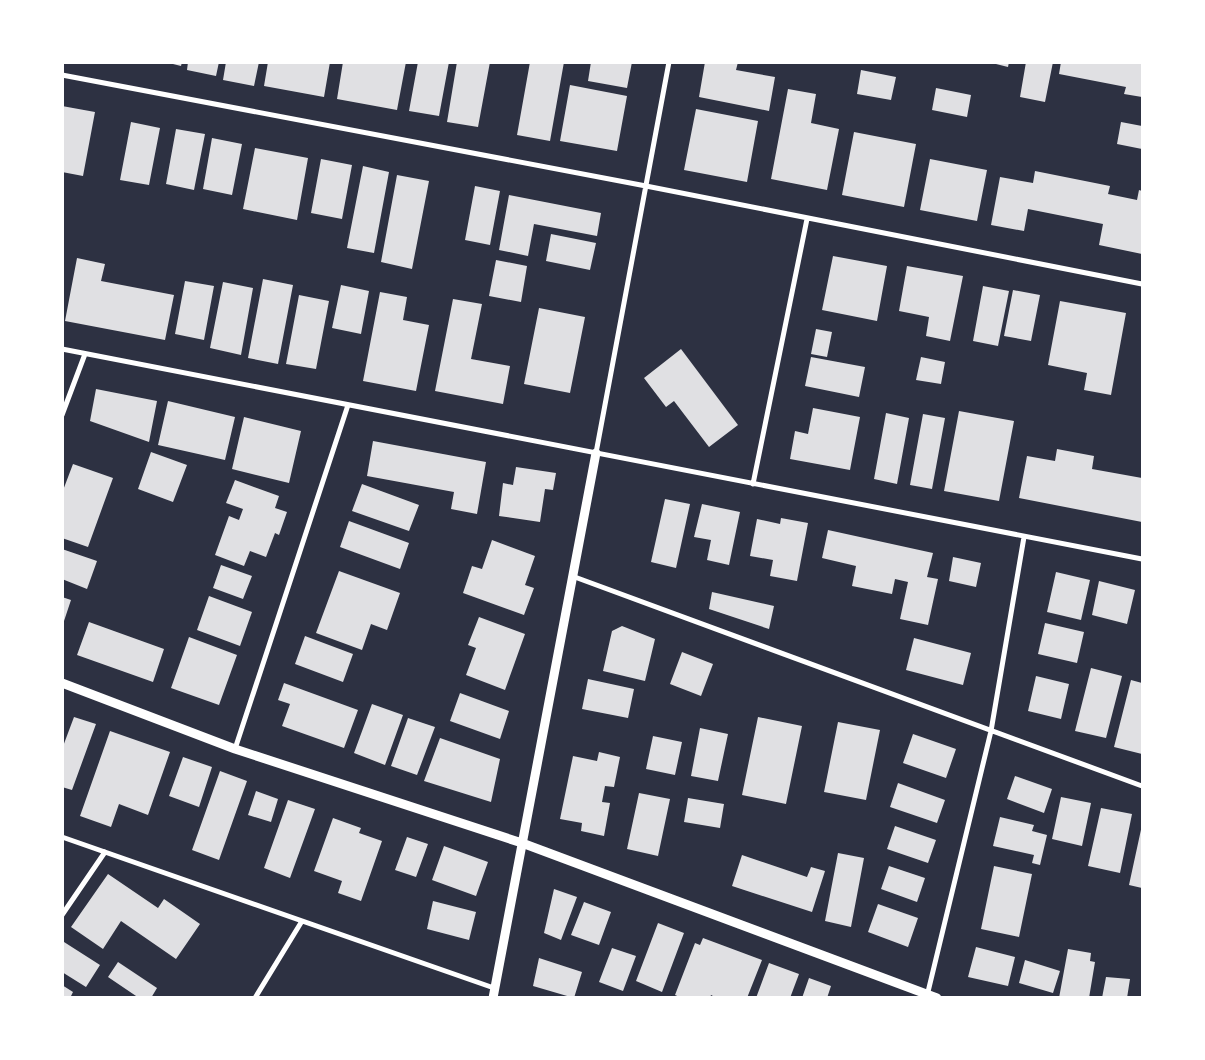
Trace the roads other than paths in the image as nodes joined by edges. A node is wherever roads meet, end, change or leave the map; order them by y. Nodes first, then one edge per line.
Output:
1 (669, 62) edge
2 (62, 75) edge
3 (646, 186) junction
4 (807, 219) junction
5 (1142, 284) edge
6 (62, 349) edge
7 (84, 354) junction
8 (348, 405) junction
9 (62, 414) edge
10 (596, 453) junction
11 (753, 484) junction
12 (1024, 537) junction
13 (1142, 559) edge
14 (572, 576) junction
15 (62, 683) edge
16 (991, 731) junction
17 (236, 749) junction
18 (1142, 786) edge
19 (62, 837) edge
20 (522, 843) junction
21 (105, 852) junction
22 (62, 915) edge
23 (302, 921) junction
24 (494, 993) edge
25 (927, 996) edge
26 (255, 998) edge
27 (937, 998) edge

1 - 3 street
2 - 3 street
3 - 4 street
3 - 10 street
4 - 5 street
4 - 11 street
6 - 7 street
7 - 8 street
7 - 9 street
8 - 10 street
8 - 17 street
10 - 11 street
10 - 14 street
11 - 12 street
12 - 13 street
12 - 16 street
14 - 16 street
14 - 20 street
15 - 17 street
16 - 18 street
16 - 25 street
17 - 20 street
19 - 21 street
20 - 24 street
20 - 25 street
21 - 22 street
21 - 23 street
23 - 24 street
23 - 26 street
25 - 27 street

